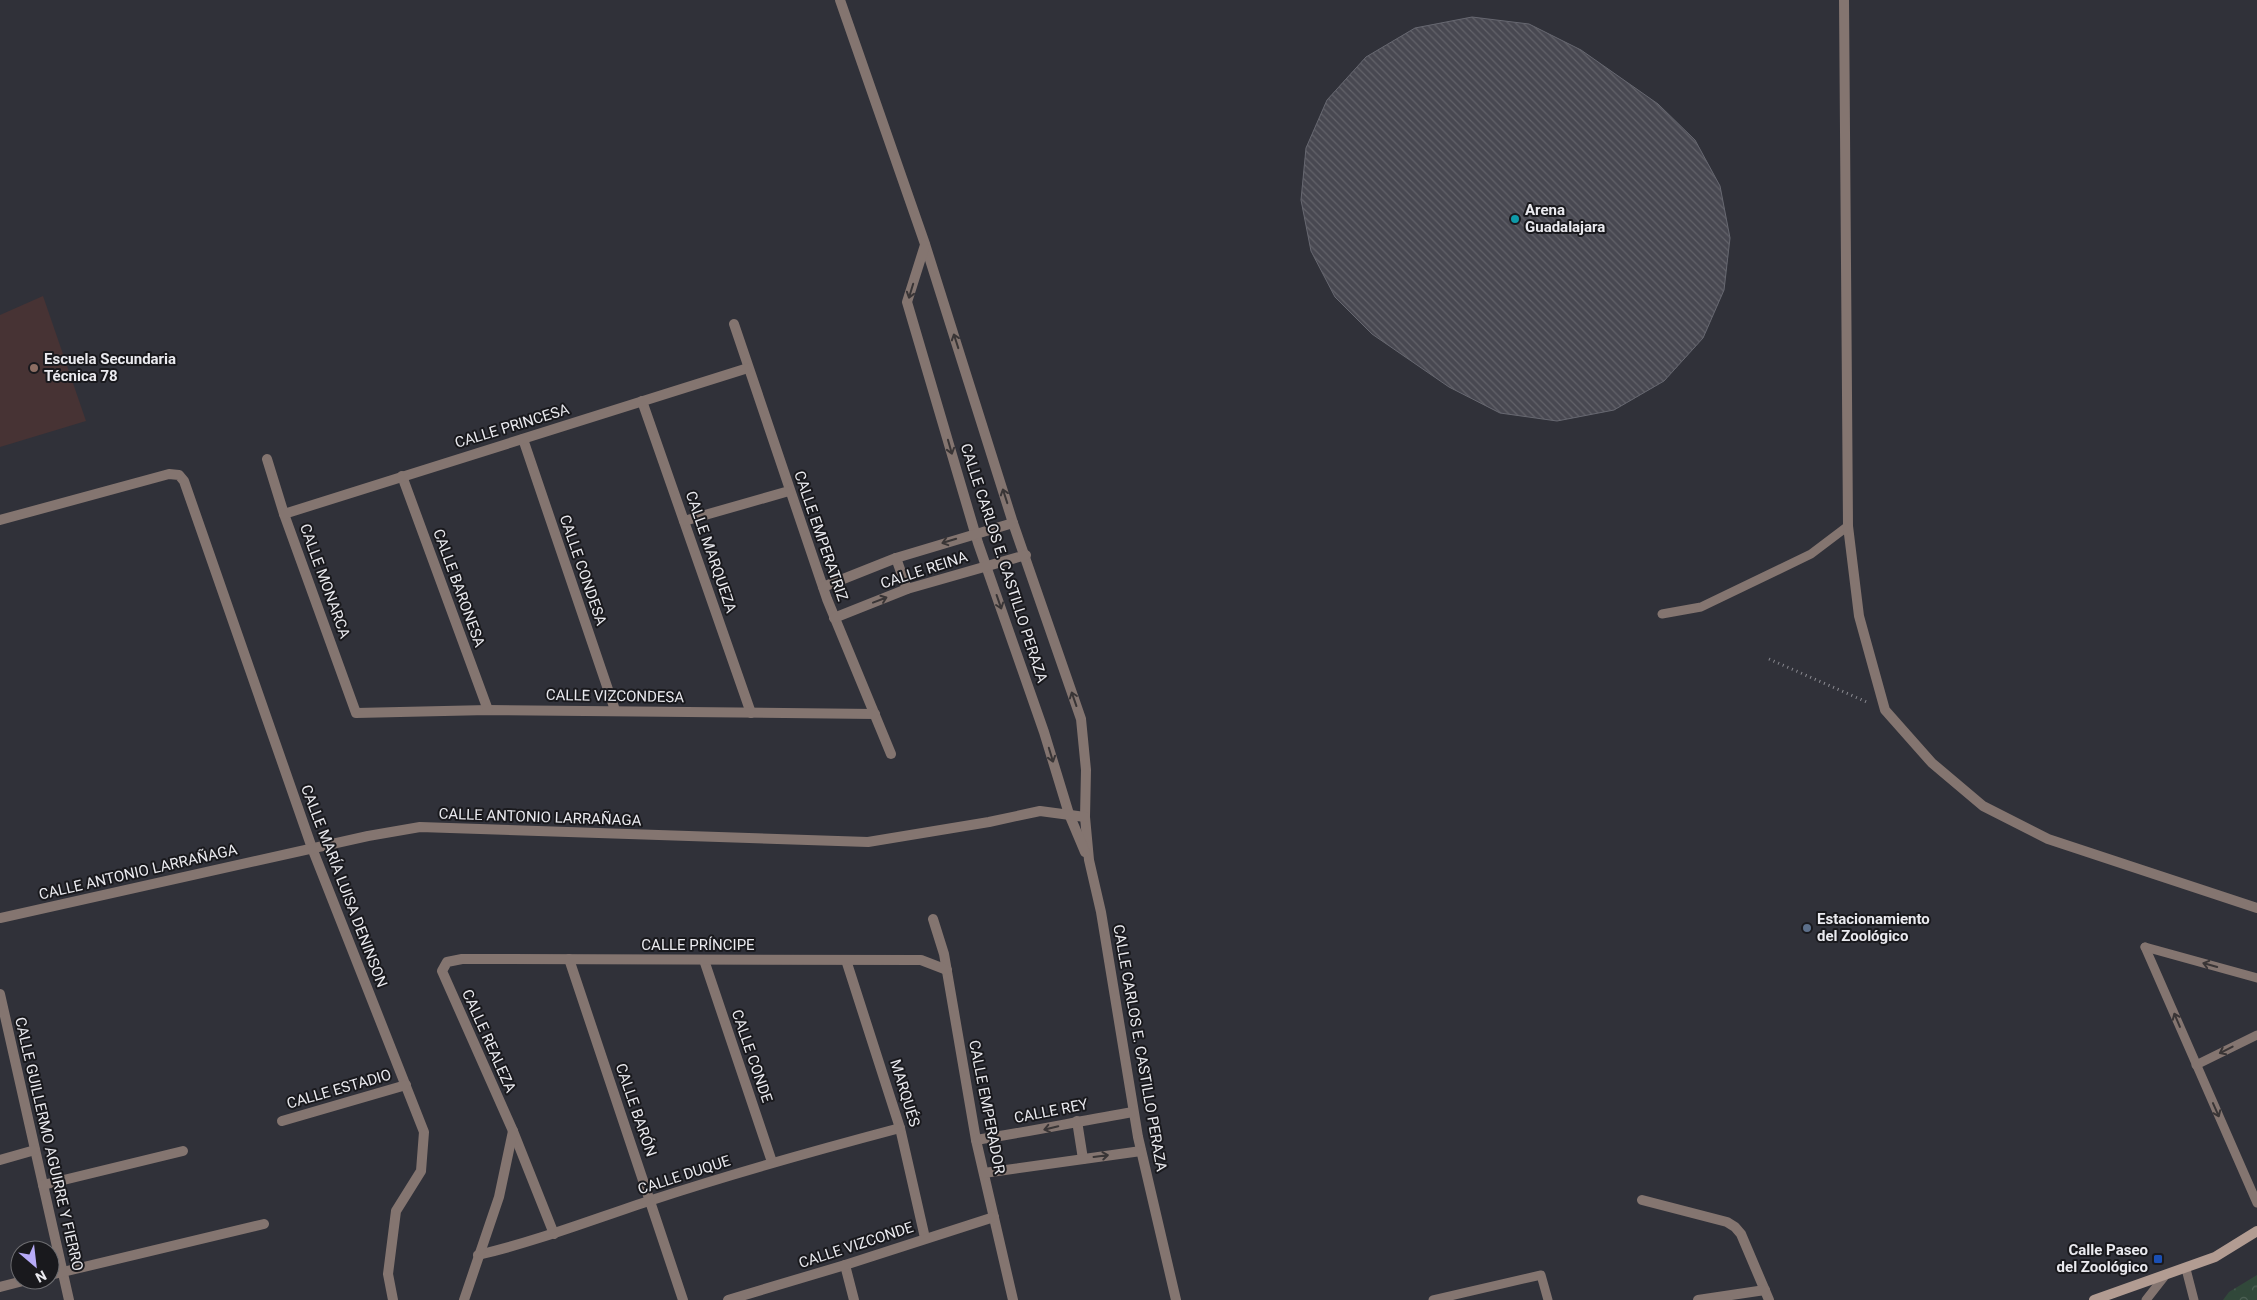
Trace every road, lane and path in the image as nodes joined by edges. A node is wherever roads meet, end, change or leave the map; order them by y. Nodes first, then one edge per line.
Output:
1 (840, 0) edge
2 (1844, 0) edge
3 (925, 244) junction
4 (734, 324) dead end
5 (748, 368) junction
6 (642, 401) junction
7 (523, 438) junction
8 (267, 459) dead end
9 (402, 476) junction
10 (789, 491) junction
11 (284, 514) junction
12 (0, 520) edge
13 (684, 521) junction
14 (1013, 523) junction
15 (1848, 526) junction
16 (975, 533) junction
17 (1026, 555) junction
18 (896, 558) junction
19 (986, 566) junction
20 (823, 588) junction
21 (907, 589) junction
22 (1662, 614) dead end
23 (834, 618) junction
24 (1769, 659) dead end
25 (488, 710) junction
26 (616, 710) junction
27 (1885, 710) junction
28 (751, 712) junction
29 (356, 713) joint
30 (875, 714) junction
31 (891, 754) dead end
32 (1070, 814) junction
33 (1086, 817) junction
34 (312, 848) junction
35 (1089, 860) junction
36 (2257, 908) edge
37 (0, 918) edge
38 (934, 919) dead end
39 (569, 960) junction
40 (704, 960) junction
41 (846, 960) junction
42 (447, 962) joint
43 (947, 970) junction
44 (2257, 978) edge
45 (0, 994) edge
46 (2257, 1035) edge
47 (2196, 1065) junction
48 (406, 1085) junction
49 (1133, 1112) junction
50 (282, 1121) dead end
51 (1077, 1121) junction
52 (900, 1128) junction
53 (513, 1132) junction
54 (976, 1140) junction
55 (35, 1150) junction
56 (183, 1150) dead end
57 (1141, 1151) junction
58 (1083, 1158) junction
59 (0, 1160) edge
60 (772, 1162) junction
61 (984, 1173) junction
62 (43, 1185) junction
63 (651, 1200) junction
64 (1642, 1200) dead end
65 (2257, 1202) edge
66 (994, 1217) junction
67 (264, 1224) dead end
68 (2257, 1231) edge
69 (554, 1234) junction
70 (925, 1238) junction
71 (478, 1255) junction
72 (845, 1265) junction
73 (2186, 1269) junction
74 (63, 1272) junction
75 (60, 1273) edge
76 (2164, 1277) junction
77 (1767, 1295) edge
78 (69, 1300) edge
79 (393, 1300) edge
80 (464, 1300) edge
81 (683, 1300) edge
82 (728, 1300) edge
83 (854, 1300) edge
84 (1013, 1300) edge
85 (1176, 1300) edge
86 (1433, 1300) edge
87 (1548, 1300) edge
88 (1698, 1300) edge
89 (2094, 1300) edge
90 (2146, 1300) edge
91 (2194, 1300) edge

1 - 3 street, CALLE CARLOS E. CASTILLO PERAZA
2 - 15 street
14 -> 3 street, CALLE CARLOS E. CASTILLO PERAZA
3 -> 16 street, CALLE CARLOS E. CASTILLO PERAZA
4 - 5 street, CALLE EMPERATRIZ
5 - 6 street, CALLE PRINCESA
5 - 10 street, CALLE EMPERATRIZ
6 - 7 street, CALLE PRINCESA
6 - 13 street, CALLE MARQUEZA
7 - 9 street, CALLE PRINCESA
7 - 26 street, CALLE CONDESA
8 - 11 street, CALLE MONARCA
9 - 11 street, CALLE PRINCESA
9 - 25 street, CALLE BARONESA
10 - 13 street
10 - 20 street, CALLE EMPERATRIZ
11 - 29 street, CALLE MONARCA
12 - 34 street, CALLE MARÍA LUISA DENINSON
13 - 28 street, CALLE MARQUEZA
14 - 16 street, CALLE REINA
14 - 17 street, CALLE CARLOS E. CASTILLO PERAZA
15 - 22 lane
15 - 27 street
16 -> 18 street, CALLE REINA
16 - 19 street, CALLE CARLOS E. CASTILLO PERAZA
17 - 19 street, CALLE REINA
33 -> 17 street, CALLE CARLOS E. CASTILLO PERAZA
18 - 20 street, CALLE REINA
18 - 21 street
19 - 21 street, CALLE REINA
19 -> 32 street, CALLE CARLOS E. CASTILLO PERAZA
20 - 23 street, CALLE EMPERATRIZ
23 -> 21 street, CALLE REINA
23 - 30 street, CALLE EMPERATRIZ
24 - 27 path
25 - 26 street, CALLE VIZCONDESA
25 - 29 street, CALLE VIZCONDESA
26 - 28 street, CALLE VIZCONDESA
27 - 36 street
28 - 30 street, CALLE VIZCONDESA
30 - 31 street, CALLE EMPERATRIZ
32 - 33 street, CALLE ANTONIO LARRAÑAGA
32 - 34 street, CALLE ANTONIO LARRAÑAGA
32 - 35 street, CALLE CARLOS E. CASTILLO PERAZA
33 - 35 street, CALLE CARLOS E. CASTILLO PERAZA
34 - 37 street, CALLE ANTONIO LARRAÑAGA
34 - 48 street, CALLE MARÍA LUISA DENINSON
35 - 49 street, CALLE CARLOS E. CASTILLO PERAZA
38 - 43 street, CALLE EMPERADOR
39 - 40 street, CALLE PRÍNCIPE
39 - 42 street, CALLE PRÍNCIPE
39 - 63 street, CALLE BARÓN
40 - 41 street, CALLE PRÍNCIPE
40 - 60 street, CALLE CONDE
41 - 43 street, CALLE PRÍNCIPE
41 - 52 street, MARQUÉS
42 - 53 street, CALLE REALEZA
43 - 54 street, CALLE EMPERADOR
44 - 47 lane
45 - 55 street, CALLE GUILLERMO AGUIRRE Y FIERRO
46 -> 47 lane
47 -> 65 lane
48 - 50 street, CALLE ESTADIO
48 - 79 street, CALLE MARÍA LUISA DENINSON
49 - 51 street, CALLE REY
49 - 57 street, CALLE CARLOS E. CASTILLO PERAZA
51 -> 54 street, CALLE REY
51 - 58 street
52 - 60 street, CALLE DUQUE
52 - 70 street, MARQUÉS
53 - 69 street, CALLE REALEZA
53 - 71 street
54 - 61 street, CALLE EMPERADOR
55 - 59 street
55 - 62 street, CALLE GUILLERMO AGUIRRE Y FIERRO
56 - 62 street
58 -> 57 street
57 - 85 street, CALLE CARLOS E. CASTILLO PERAZA
58 - 61 street
60 - 63 street, CALLE DUQUE
61 - 66 street, CALLE EMPERADOR
62 - 74 street, CALLE GUILLERMO AGUIRRE Y FIERRO
63 - 69 street, CALLE DUQUE
63 - 81 street, CALLE BARÓN
64 - 77 street
66 - 70 street, CALLE VIZCONDE
66 - 84 street, CALLE EMPERADOR
67 - 74 street
68 - 73 street
69 - 71 street, CALLE DUQUE
70 - 72 street, CALLE VIZCONDE
71 - 80 street
72 - 82 street, CALLE VIZCONDE
72 - 83 street
73 - 76 street
73 - 91 lane
74 - 75 street
74 - 78 street, CALLE GUILLERMO AGUIRRE Y FIERRO
76 - 89 street
76 - 90 lane
77 - 88 street
86 - 87 lane

